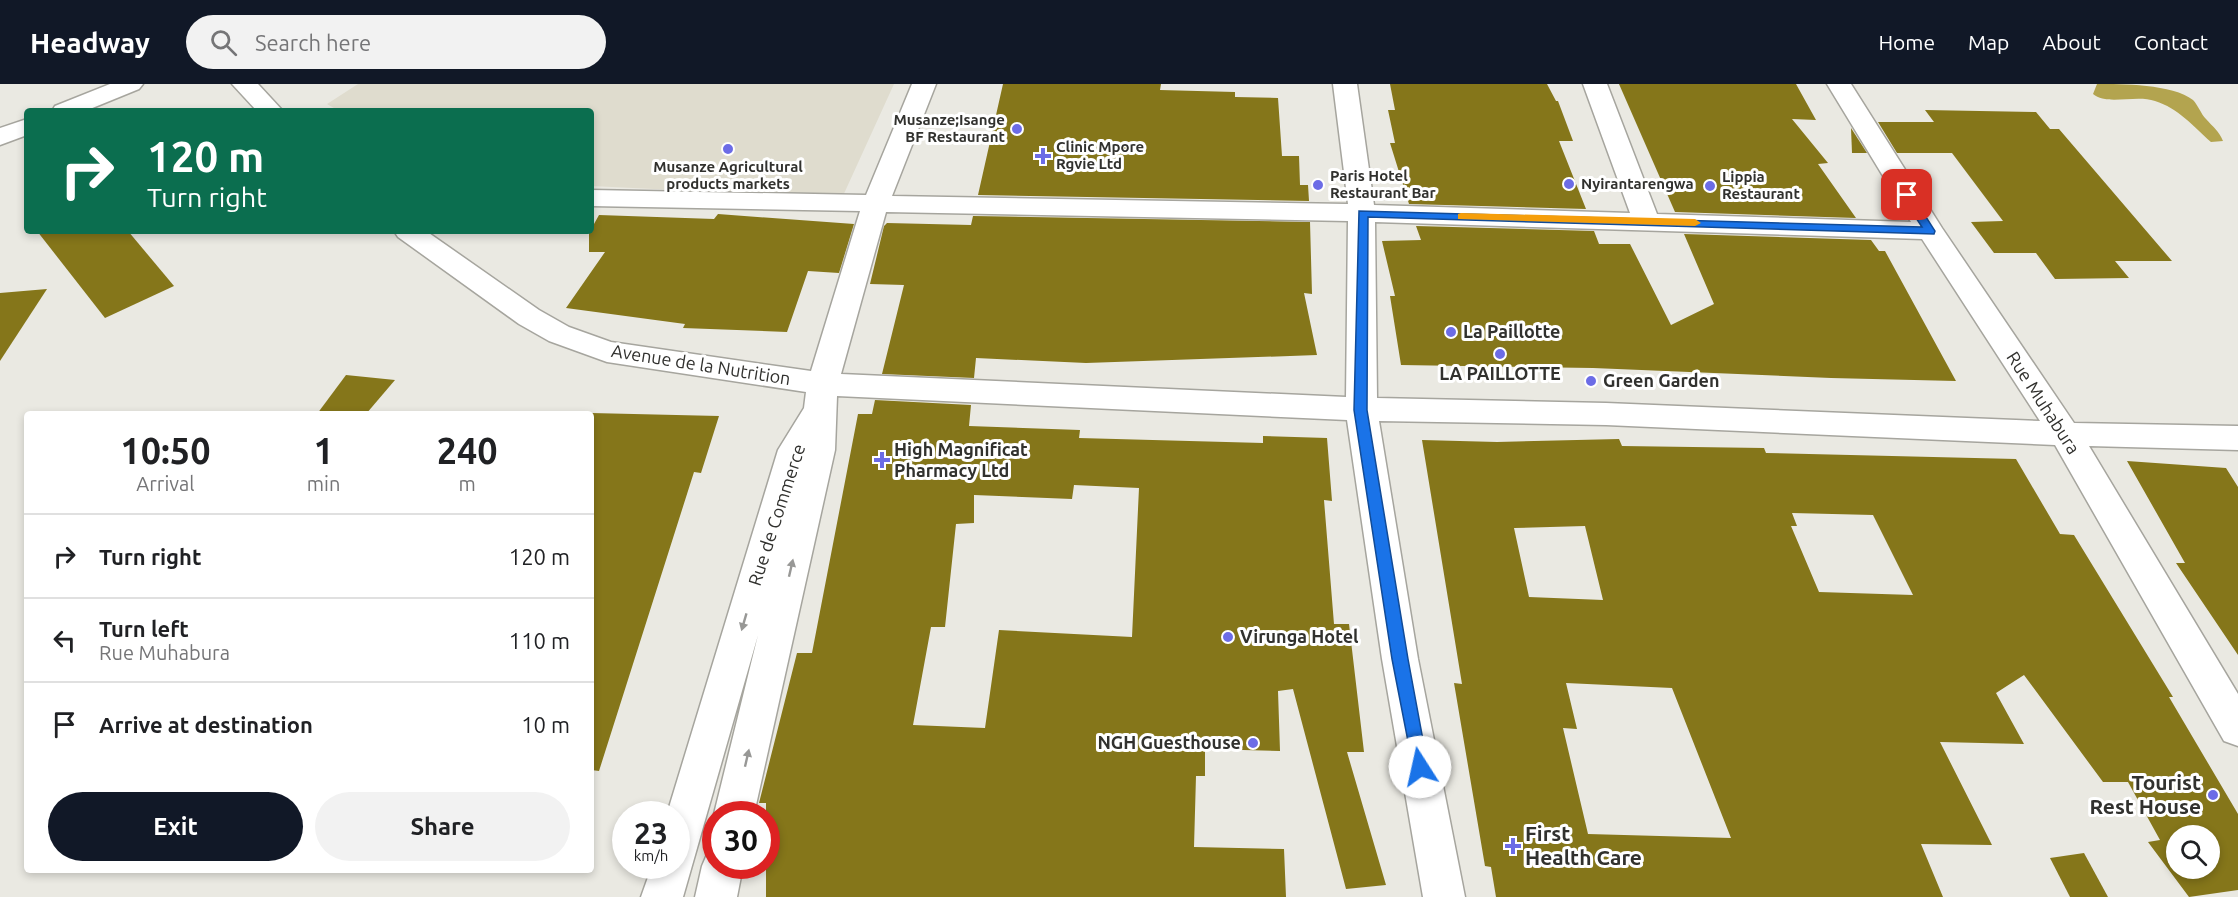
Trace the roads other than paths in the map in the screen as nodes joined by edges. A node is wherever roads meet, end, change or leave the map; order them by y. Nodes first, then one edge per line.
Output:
1 (131, 84) edge
2 (244, 84) edge
3 (924, 84) edge
4 (1345, 84) edge
5 (1595, 84) edge
6 (1839, 84) edge
7 (71, 108) edge
8 (269, 108) edge
9 (24, 127) edge
10 (0, 137) edge
11 (594, 198) edge
12 (875, 205) junction
13 (1362, 213) junction
14 (1646, 221) junction
15 (1930, 231) junction
16 (412, 234) edge
17 (821, 397) junction
18 (1360, 410) junction
19 (2065, 434) junction
20 (2238, 438) edge
21 (2238, 729) edge
22 (737, 801) edge
23 (690, 803) edge
24 (668, 879) edge
25 (720, 879) edge
26 (662, 897) edge
27 (716, 897) edge
28 (1444, 897) edge

1 - 7 street
2 - 8 street
3 - 12 street
4 - 13 street
5 - 14 street
6 - 15 street, Rue Muhabura
9 - 10 street
11 - 12 street
12 - 13 street
12 - 17 street
13 - 14 street
13 - 18 street
14 - 15 street
15 - 19 street, Rue Muhabura
16 - 17 street, Avenue de la Nutrition
17 - 18 street, Avenue de la Nutrition
22 -> 17 street, Rue de Commerce
17 -> 23 street, Rue de Commerce
18 - 19 street, Avenue de la Nutrition
18 - 28 street
19 - 20 street, Avenue de la Nutrition
19 - 21 street, Rue Muhabura
24 - 26 street
25 - 27 street

